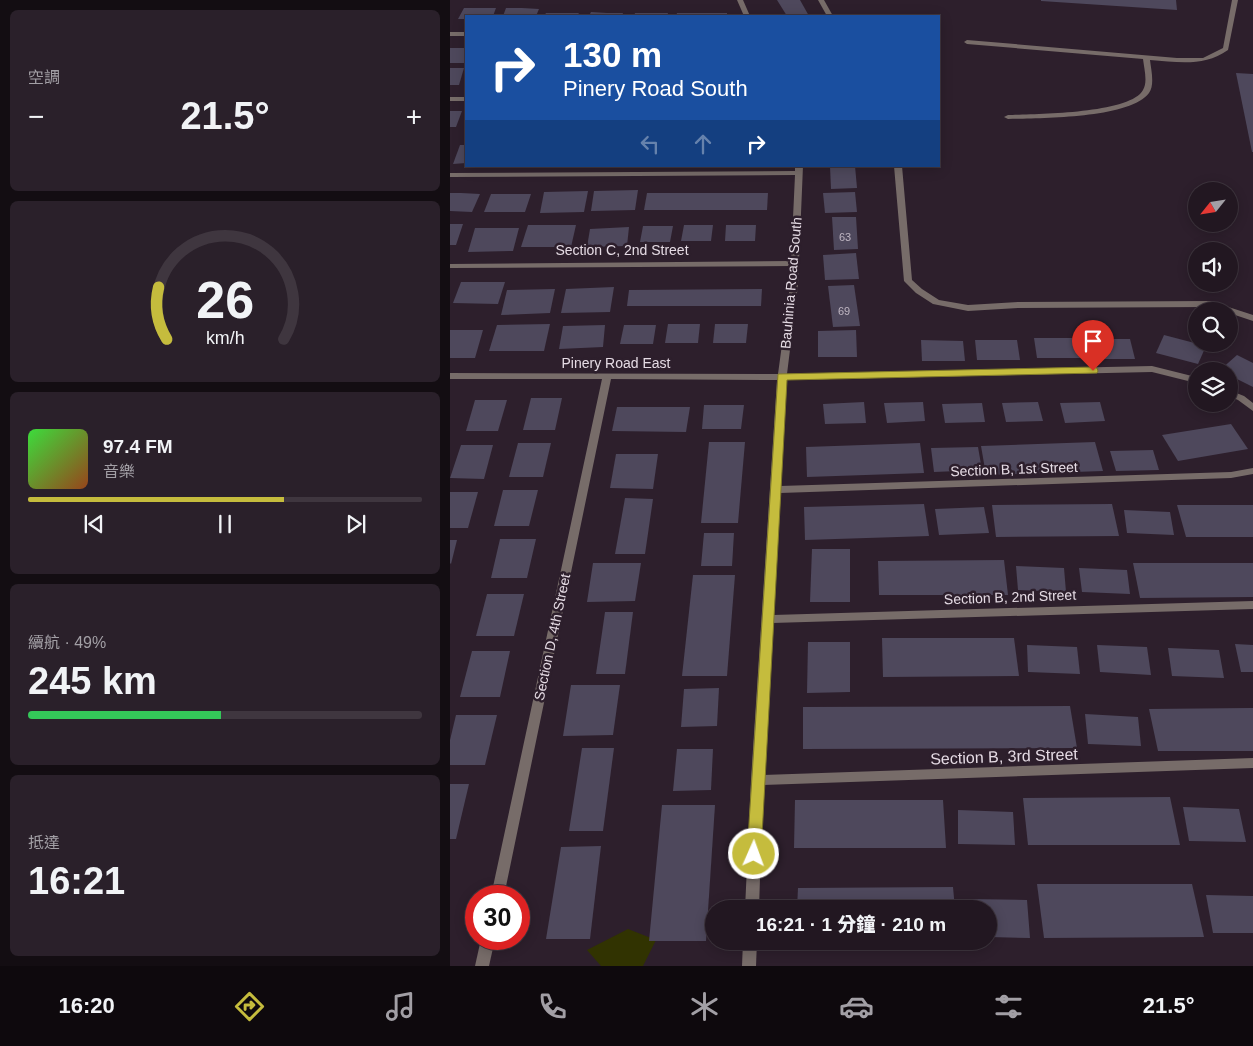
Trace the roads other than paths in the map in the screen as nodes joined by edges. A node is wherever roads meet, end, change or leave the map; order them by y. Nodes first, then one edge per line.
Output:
1 (740, 0) edge
2 (821, 0) edge
3 (1235, 0) edge
4 (748, 15) edge
5 (829, 15) edge
6 (450, 34) edge
7 (465, 34) edge
8 (966, 42) dead end
9 (1146, 57) junction
10 (450, 99) edge
11 (465, 99) edge
12 (1008, 117) dead end
13 (898, 167) edge
14 (798, 170) edge
15 (450, 176) edge
16 (795, 263) junction
17 (450, 266) edge
18 (1253, 318) edge
19 (782, 377) junction
20 (607, 378) junction
21 (1188, 378) edge
22 (451, 379) edge
23 (1238, 397) edge
24 (1253, 408) edge
25 (1253, 471) edge
26 (775, 490) junction
27 (1253, 605) edge
28 (768, 619) junction
29 (1253, 763) edge
30 (757, 780) junction
31 (499, 885) edge
32 (752, 900) edge
33 (486, 950) edge
34 (750, 950) edge
35 (482, 966) edge
36 (749, 966) edge

1 - 4 street
2 - 5 street
3 - 9 street
6 - 7 street
8 - 9 street
9 - 12 street
10 - 11 street
13 - 18 street
14 - 15 street
14 - 16 street, Bauhinia Road South
16 - 17 street, Section C, 2nd Street
16 - 19 street, Bauhinia Road South
19 - 20 street, Pinery Road East
19 - 21 street, Pinery Road East
19 - 26 street, Bauhinia Road South
20 - 22 street, Pinery Road East
20 - 31 street, Section D, 4th Street
23 - 24 street
25 - 26 street, Section B, 1st Street
26 - 28 street, Bauhinia Road South
27 - 28 street, Section B, 2nd Street
28 - 30 street, Bauhinia Road South
29 - 30 street, Section B, 3rd Street
30 - 32 street, Bauhinia Road South
33 - 35 street
34 - 36 street

